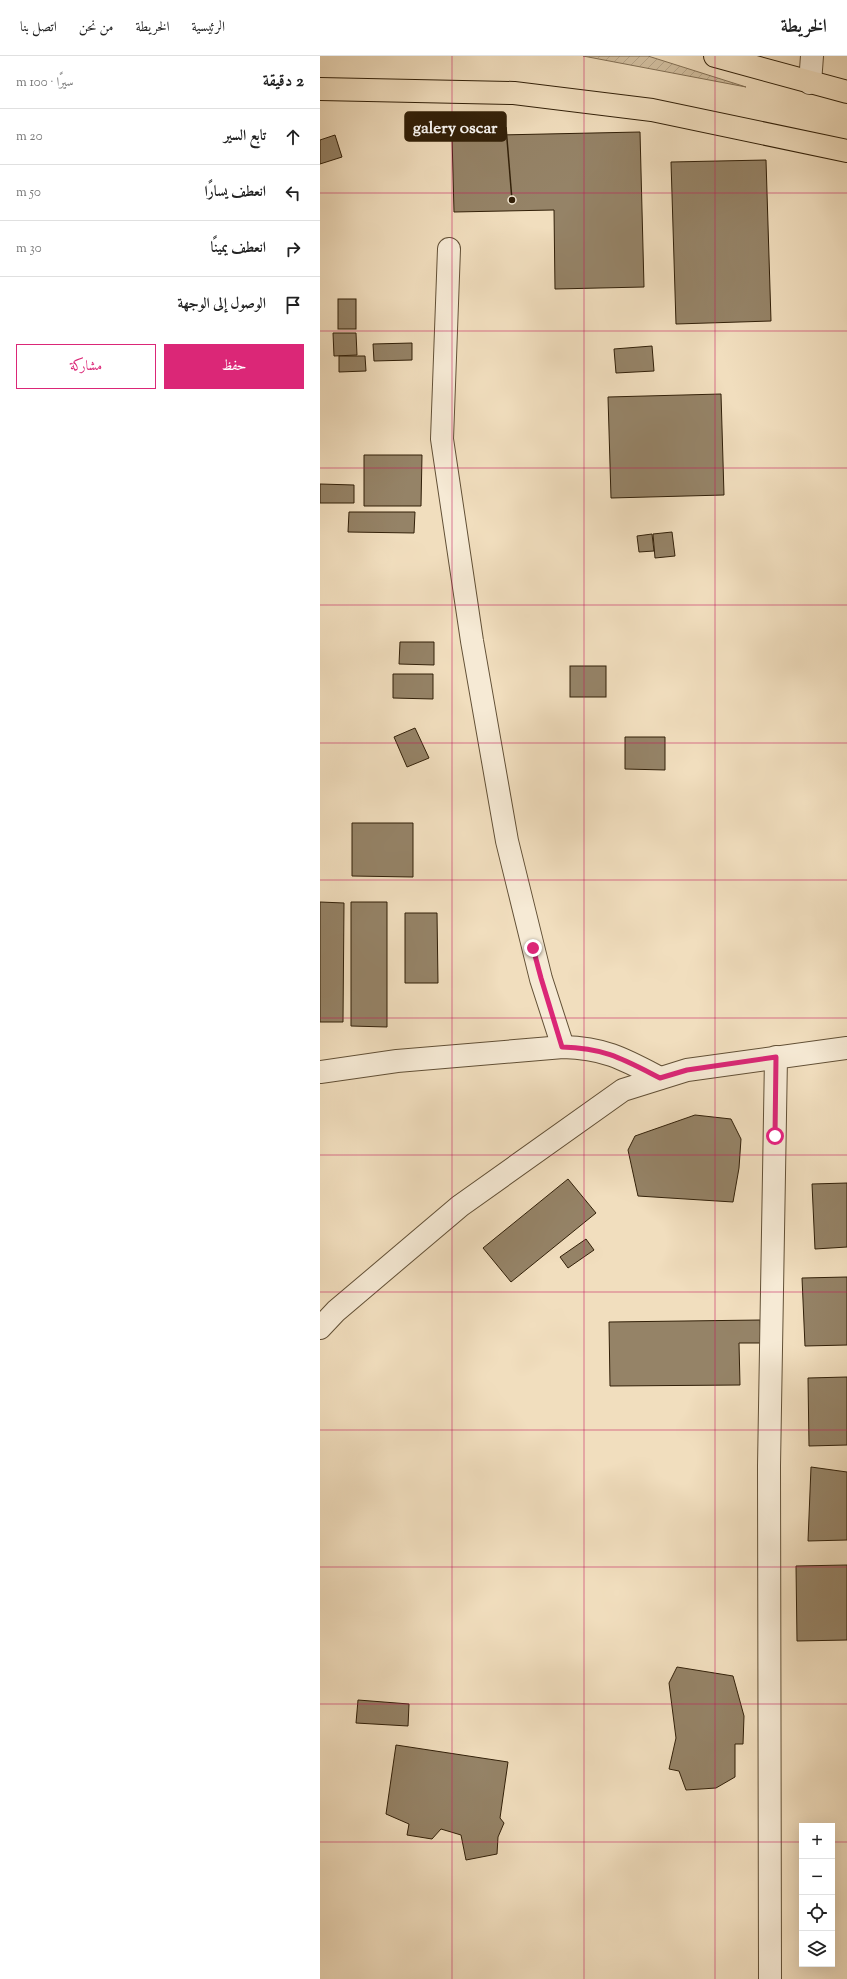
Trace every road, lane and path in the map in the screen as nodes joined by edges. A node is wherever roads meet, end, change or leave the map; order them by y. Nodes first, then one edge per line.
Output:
1 (715, 56) edge
2 (812, 56) edge
3 (810, 83) junction
4 (320, 89) edge
5 (847, 92) edge
6 (847, 151) edge
7 (449, 249) dead end
8 (562, 1047) junction
9 (847, 1048) edge
10 (776, 1057) junction
11 (320, 1072) edge
12 (660, 1078) junction
13 (320, 1328) edge
14 (770, 1979) edge

1 - 3 highway
2 - 3 street
3 - 5 highway
4 - 6 highway
7 - 8 street
8 - 11 street
8 - 12 street
9 - 10 street
10 - 12 street
10 - 14 street
12 - 13 street

